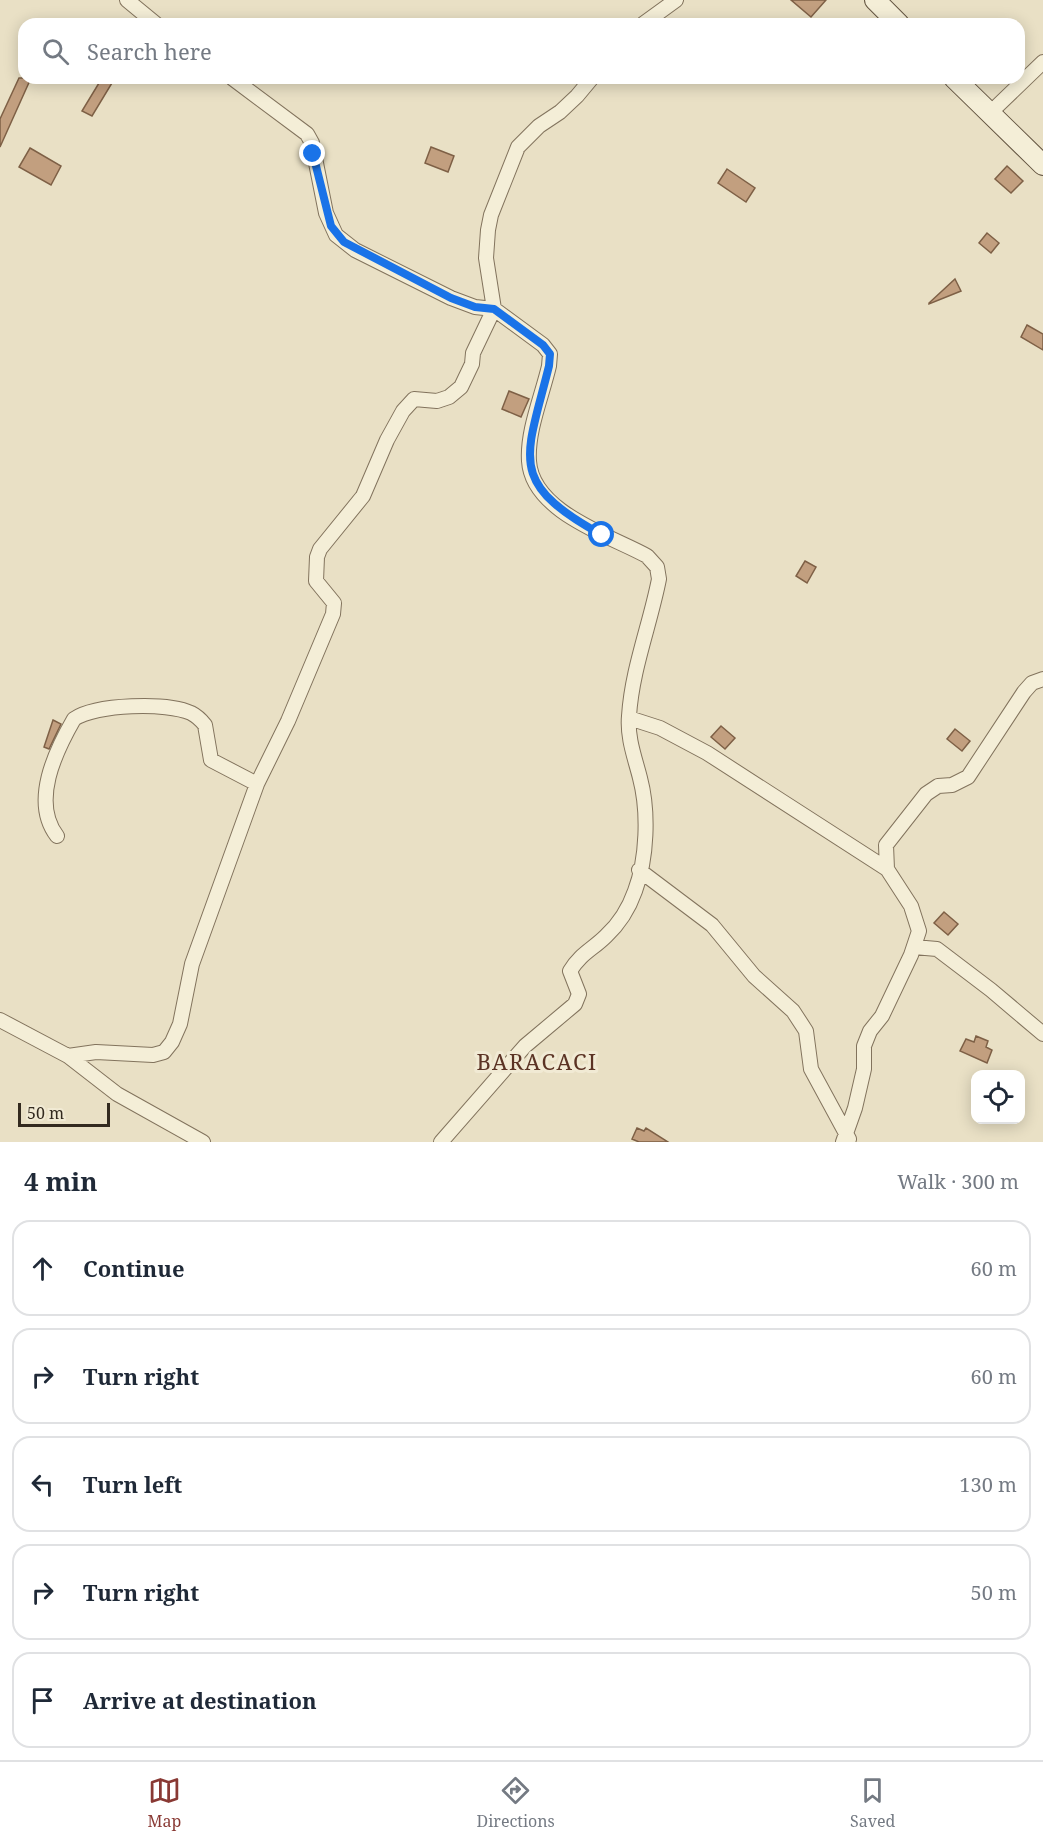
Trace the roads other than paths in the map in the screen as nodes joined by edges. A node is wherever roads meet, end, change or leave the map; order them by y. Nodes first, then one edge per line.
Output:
1 (127, 0) edge
2 (676, 0) edge
3 (875, 0) edge
4 (149, 18) edge
5 (651, 18) edge
6 (893, 18) edge
7 (1043, 62) edge
8 (1025, 79) edge
9 (240, 84) edge
10 (587, 84) edge
11 (960, 84) edge
12 (1020, 84) edge
13 (990, 113) junction
14 (1043, 165) edge
15 (494, 309) junction
16 (1043, 679) edge
17 (629, 718) junction
18 (257, 784) junction
19 (57, 836) dead end
20 (887, 869) junction
21 (639, 870) junction
22 (914, 947) junction
23 (0, 1020) edge
24 (1043, 1034) edge
25 (68, 1056) junction
26 (846, 1139) edge
27 (203, 1142) edge
28 (441, 1142) edge

1 - 4 street
2 - 5 street
3 - 6 main road
7 - 8 street
9 - 15 street
10 - 15 street
11 - 13 main road
12 - 13 street
13 - 14 main road
15 - 17 street
15 - 18 street
16 - 20 street
17 - 20 street
17 - 21 street
18 - 19 street
18 - 25 street
20 - 22 street
21 - 26 street
21 - 28 street
22 - 24 street
22 - 26 street
23 - 25 street
25 - 27 street

